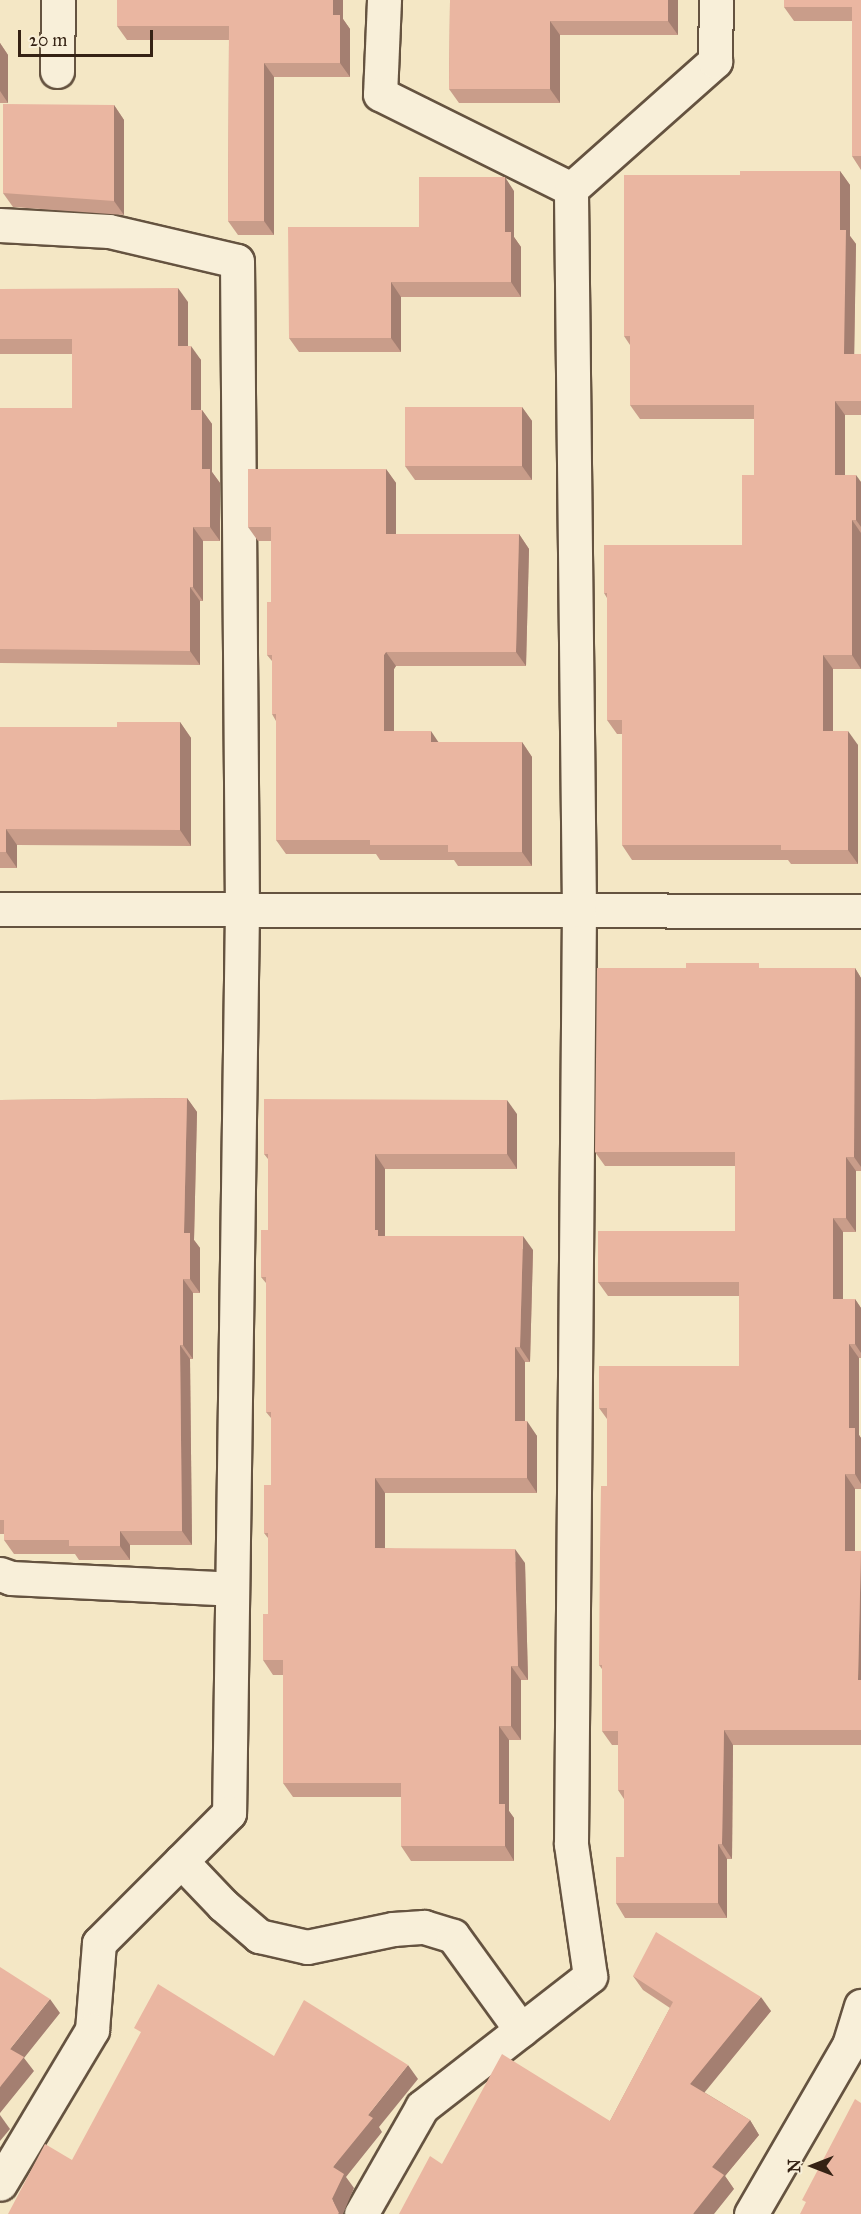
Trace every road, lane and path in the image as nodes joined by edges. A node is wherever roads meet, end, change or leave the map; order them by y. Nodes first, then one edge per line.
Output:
1 (58, 0) edge
2 (384, 0) edge
3 (716, 0) edge
4 (57, 71) dead end
5 (571, 189) junction
6 (0, 225) edge
7 (0, 909) edge
8 (242, 910) junction
9 (579, 910) junction
10 (861, 911) edge
11 (0, 1574) edge
12 (232, 1589) junction
13 (181, 1861) junction
14 (861, 2006) edge
15 (521, 2030) junction
16 (0, 2184) edge
17 (361, 2214) edge
18 (751, 2214) edge

1 - 4 street
2 - 5 street
3 - 5 street
5 - 9 street
6 - 8 street
7 - 8 street
8 - 9 street
8 - 12 street
9 - 10 street
9 - 15 street
11 - 12 street
12 - 13 street
13 - 15 street
13 - 16 street
14 - 18 street
15 - 17 street

